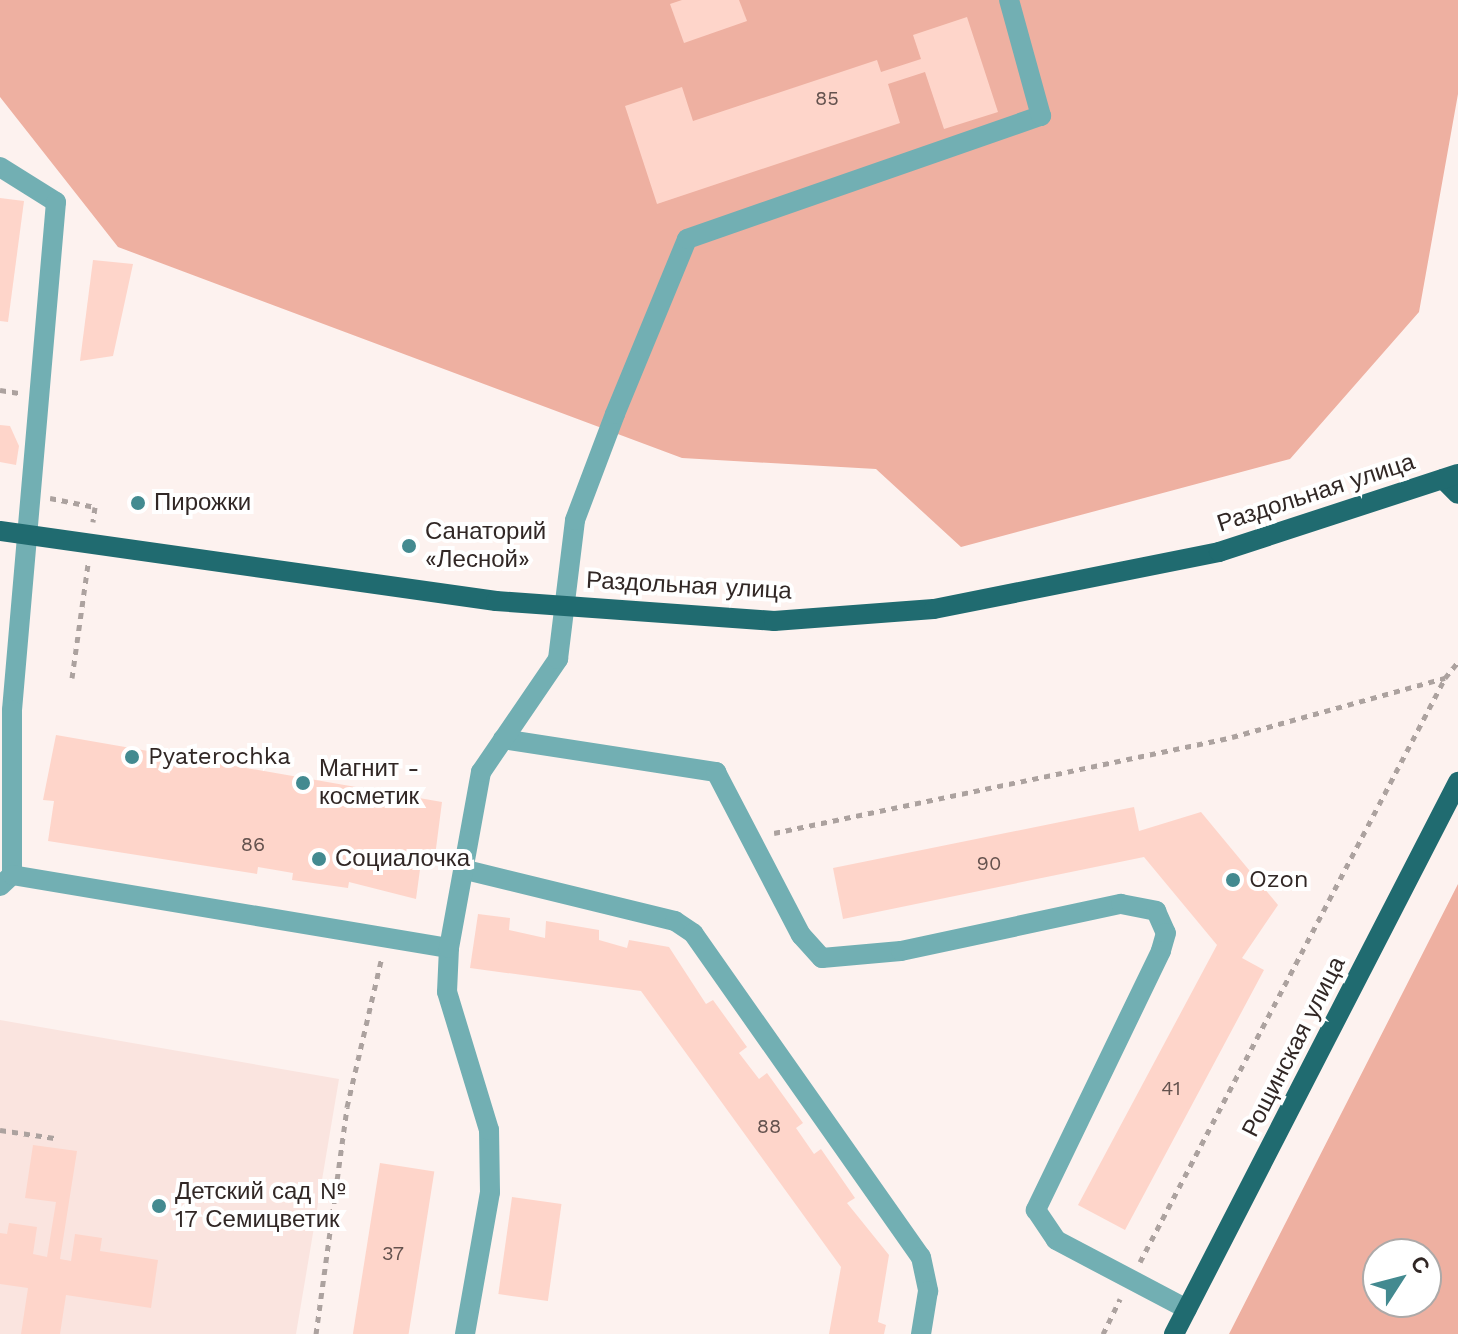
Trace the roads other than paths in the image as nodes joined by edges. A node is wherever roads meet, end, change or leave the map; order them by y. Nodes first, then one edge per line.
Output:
1 (1009, 0) edge
2 (0, 167) edge
3 (1453, 482) edge
4 (0, 531) edge
5 (29, 536) junction
6 (563, 604) junction
7 (503, 739) junction
8 (1458, 782) edge
9 (466, 870) junction
10 (6, 880) edge
11 (449, 948) junction
12 (1187, 1309) junction
13 (465, 1334) edge
14 (921, 1334) edge
15 (1174, 1334) edge

1 - 6 lane
2 - 5 lane
3 - 6 main road, Раздольная улица
4 - 5 main road, Раздольная улица
5 - 6 main road, Раздольная улица
5 - 10 lane
6 - 7 lane
7 - 9 lane
7 - 12 lane
8 - 12 main road, Рощинская улица
9 - 11 lane
9 - 14 lane
10 - 11 lane
11 - 13 lane
12 - 15 main road, Рощинская улица

